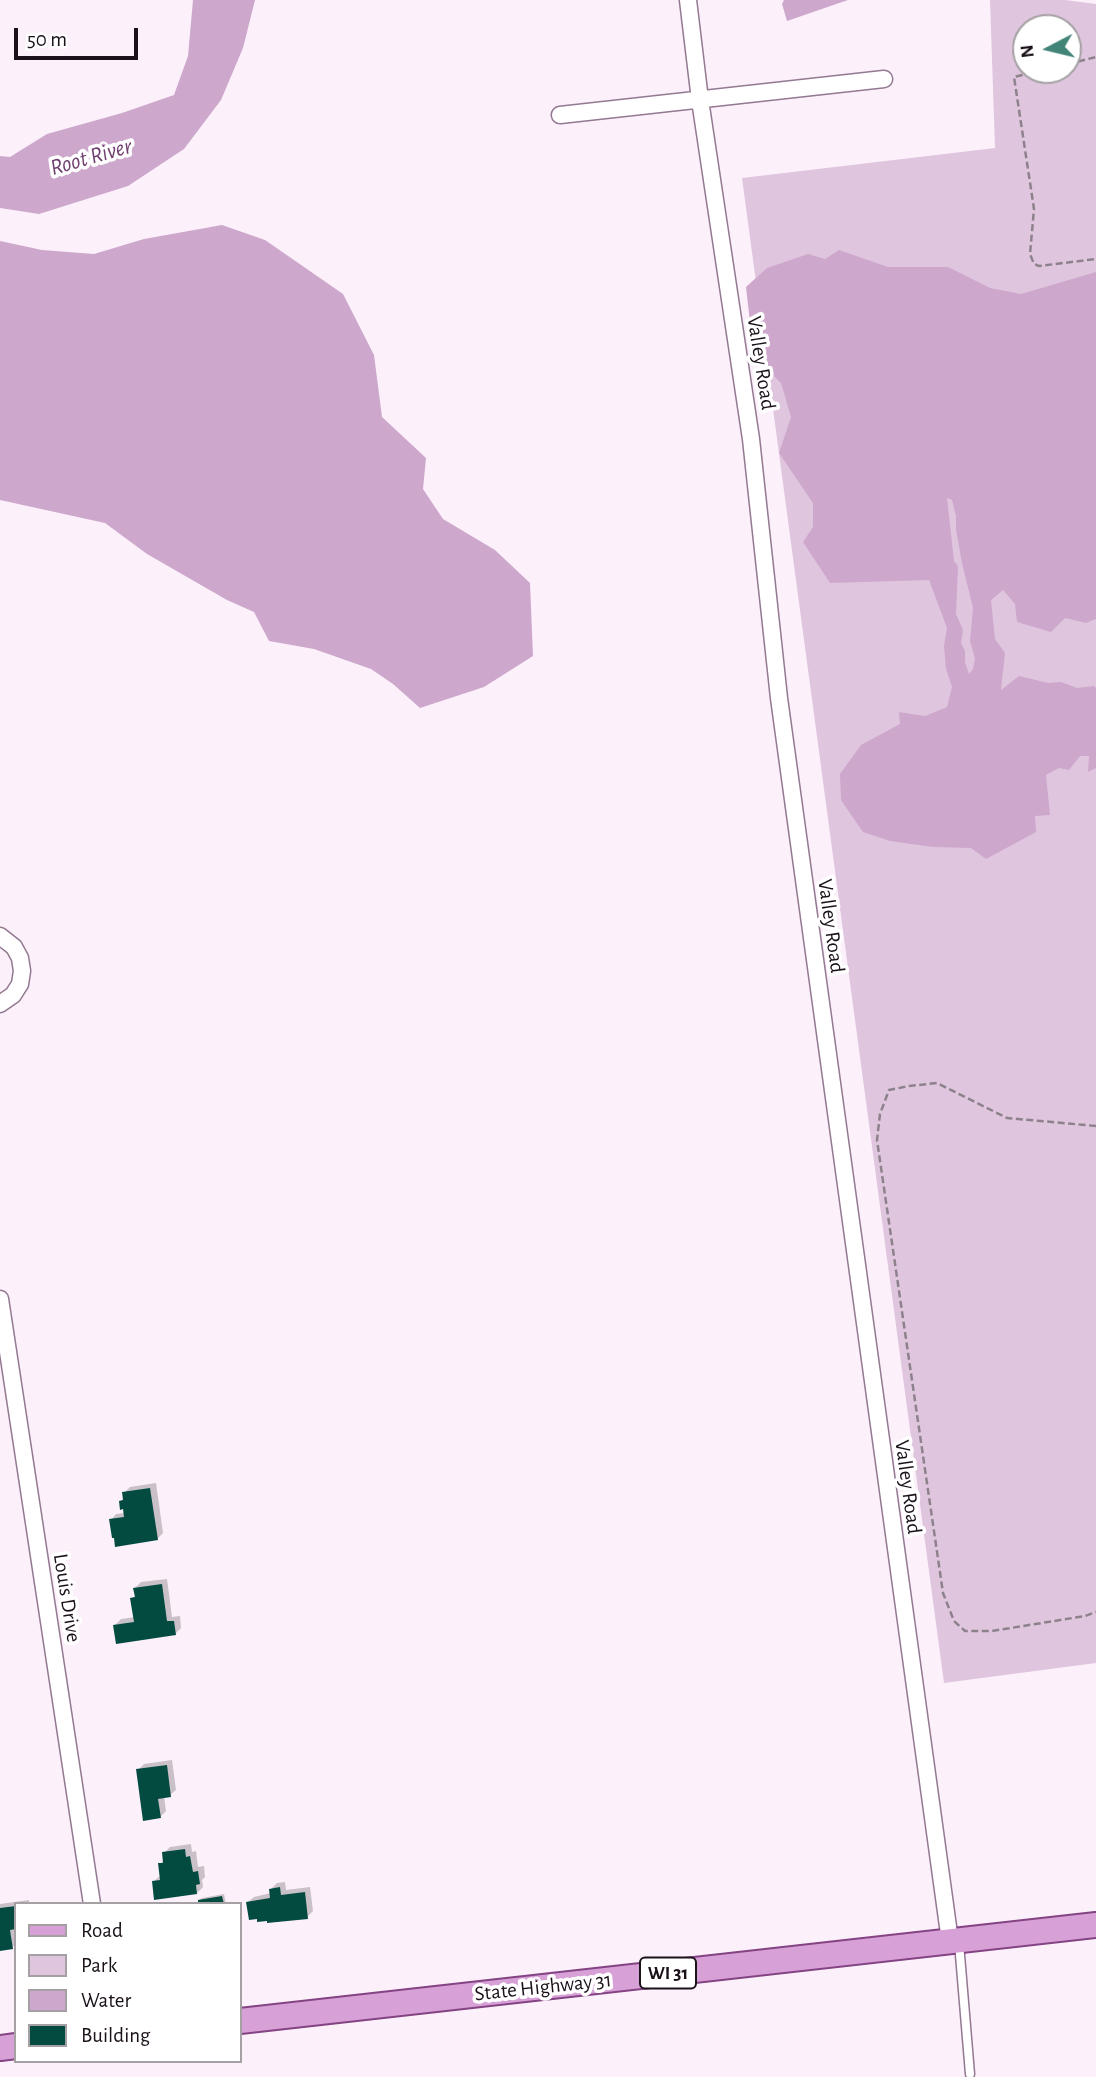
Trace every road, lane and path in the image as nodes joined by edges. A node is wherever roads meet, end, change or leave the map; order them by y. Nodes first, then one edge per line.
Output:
1 (688, 0) edge
2 (884, 79) dead end
3 (1015, 84) edge
4 (699, 100) junction
5 (560, 115) dead end
6 (1096, 259) edge
7 (0, 936) edge
8 (0, 1004) edge
9 (1096, 1126) edge
10 (0, 1299) edge
11 (1096, 1612) edge
12 (92, 1902) edge
13 (1096, 1925) edge
14 (954, 1941) junction
15 (242, 2021) edge
16 (970, 2074) dead end

1 - 4 street, Valley Road
2 - 4 street
3 - 6 path
4 - 5 street
4 - 14 street, Valley Road
7 - 8 street
9 - 11 path
10 - 12 street, Louis Drive
13 - 14 main road, State Highway 31 / WI 31
14 - 15 main road, State Highway 31 / WI 31
14 - 16 lane

